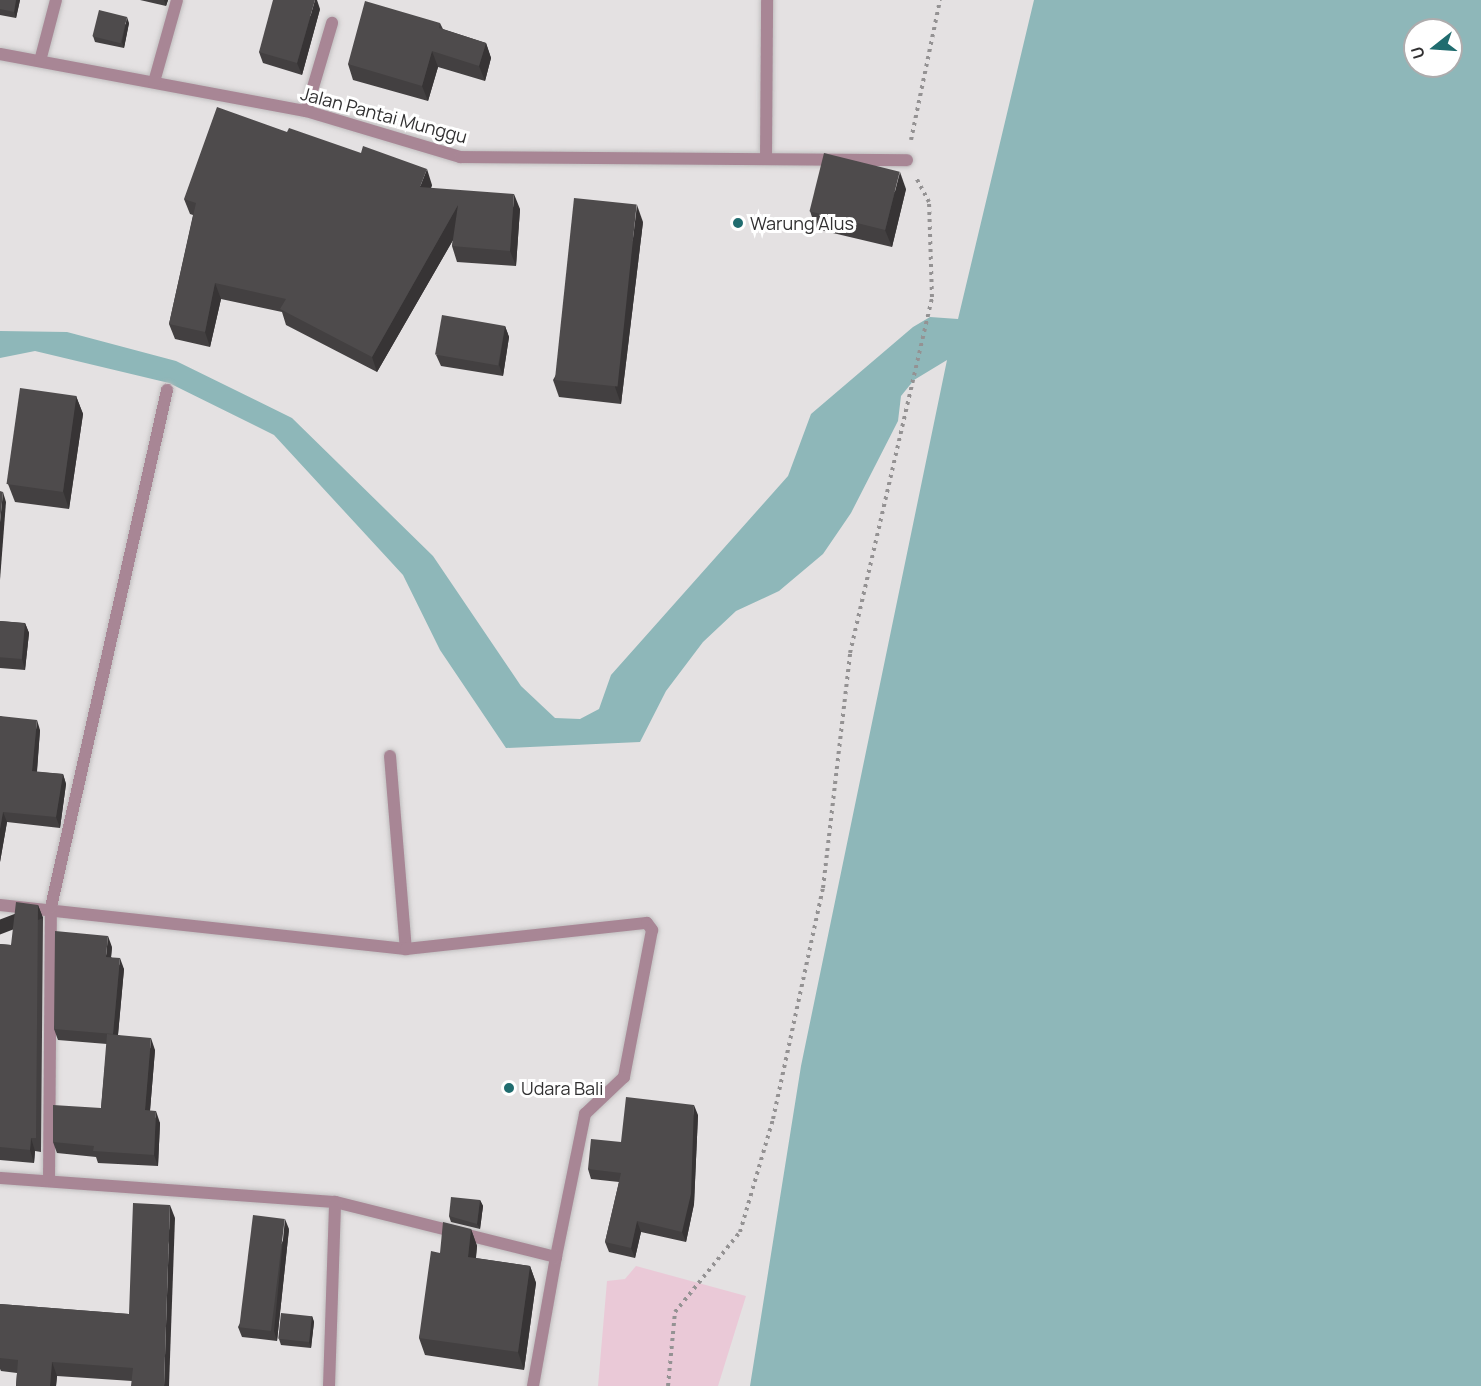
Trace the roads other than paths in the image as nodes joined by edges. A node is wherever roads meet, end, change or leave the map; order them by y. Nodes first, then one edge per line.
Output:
1 (56, 0) edge
2 (177, 0) edge
3 (766, 0) edge
4 (332, 23) dead end
5 (0, 54) edge
6 (40, 61) junction
7 (154, 82) junction
8 (306, 111) junction
9 (766, 158) junction
10 (907, 160) road end
11 (167, 390) dead end
12 (390, 756) dead end
13 (0, 905) edge
14 (51, 907) junction
15 (406, 948) junction
16 (0, 1178) edge
17 (49, 1181) junction
18 (335, 1202) junction
19 (556, 1257) junction
20 (329, 1386) edge
21 (533, 1386) edge

1 - 6 street
2 - 7 street
3 - 9 street
4 - 8 street
5 - 6 street, Jalan Pantai Munggu
6 - 7 street, Jalan Pantai Munggu
7 - 8 street, Jalan Pantai Munggu
8 - 9 street, Jalan Pantai Munggu
9 - 10 street, Jalan Pantai Munggu
11 - 14 street
12 - 15 street
13 - 14 street
14 - 15 street
14 - 17 street
15 - 19 street
16 - 17 street
17 - 18 street
18 - 19 street
18 - 20 street
19 - 21 street

